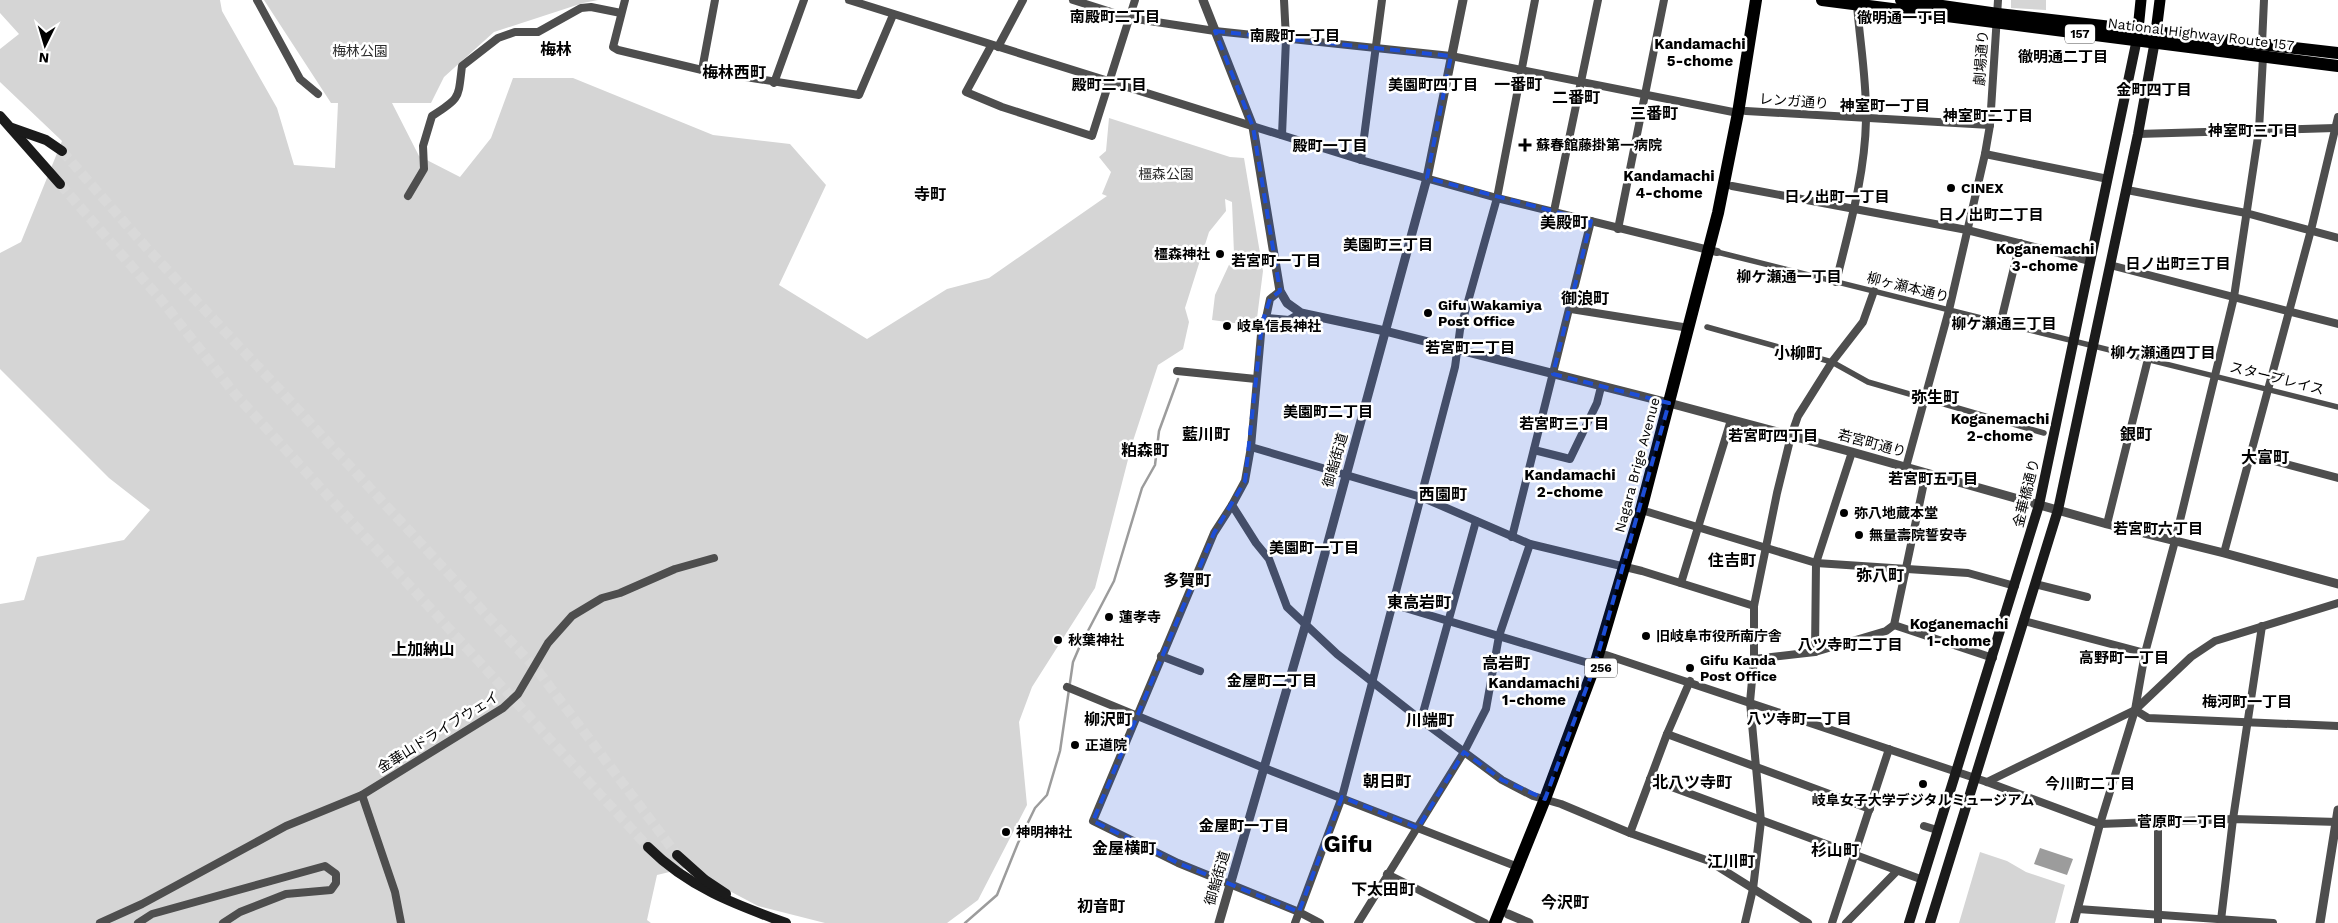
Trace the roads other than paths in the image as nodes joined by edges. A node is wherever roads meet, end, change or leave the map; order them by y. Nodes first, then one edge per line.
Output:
1 (258, 0) edge
2 (625, 0) edge
3 (715, 0) edge
4 (804, 0) edge
5 (850, 0) edge
6 (1023, 0) edge
7 (1073, 0) edge
8 (1135, 0) edge
9 (1203, 0) edge
10 (1284, 0) edge
11 (1382, 0) edge
12 (1463, 0) edge
13 (1535, 0) edge
14 (1598, 0) edge
15 (1664, 0) edge
16 (1756, 0) edge
17 (1764, 0) edge
18 (1822, 0) edge
19 (1901, 0) edge
20 (1998, 0) edge
21 (2141, 0) edge
22 (2160, 0) edge
23 (2264, 0) edge
24 (1857, 5) junction
25 (622, 13) junction
26 (892, 15) junction
27 (1130, 18) junction
28 (1997, 18) junction
29 (1215, 31) junction
30 (2137, 36) junction
31 (2156, 37) junction
32 (1286, 39) junction
33 (2262, 44) junction
34 (994, 47) junction
35 (1375, 48) junction
36 (2338, 53) edge
37 (1451, 56) junction
38 (2263, 58) junction
39 (2338, 66) edge
40 (702, 70) junction
41 (1521, 71) junction
42 (1108, 82) junction
43 (774, 83) junction
44 (1581, 83) junction
45 (318, 94) dead end
46 (1645, 95) junction
47 (1742, 112) junction
48 (0, 116) edge
49 (2338, 117) edge
50 (1866, 118) junction
51 (1990, 125) junction
52 (1253, 127) junction
53 (11, 128) junction
54 (2335, 128) junction
55 (2259, 130) junction
56 (2138, 134) junction
57 (1282, 135) junction
58 (62, 151) tunnel mouth
59 (1986, 154) junction
60 (2328, 158) junction
61 (1361, 160) junction
62 (2338, 160) edge
63 (1427, 178) junction
64 (2108, 180) junction
65 (60, 184) tunnel mouth
66 (1732, 186) junction
67 (2126, 190) junction
68 (408, 196) dead end
69 (1497, 198) junction
70 (1854, 208) junction
71 (1554, 211) junction
72 (2246, 212) junction
73 (1591, 221) junction
74 (1618, 229) junction
75 (1967, 230) junction
76 (2311, 230) junction
77 (2338, 238) edge
78 (2020, 244) junction
79 (1714, 251) junction
80 (2090, 261) junction
81 (2110, 265) junction
82 (1836, 282) junction
83 (1280, 291) junction
84 (1874, 291) junction
85 (2234, 296) junction
86 (1571, 309) junction
87 (1949, 310) junction
88 (2288, 310) junction
89 (1302, 313) junction
90 (1266, 318) junction
91 (2001, 321) junction
92 (2338, 324) edge
93 (1707, 327) dead end
94 (1689, 328) junction
95 (1384, 331) junction
96 (2074, 340) junction
97 (2093, 344) junction
98 (1458, 350) junction
99 (2148, 360) junction
100 (1832, 362) junction
101 (1177, 371) dead end
102 (1553, 374) junction
103 (2214, 375) junction
104 (1256, 379) junction
105 (1601, 387) junction
106 (2269, 389) junction
107 (1924, 398) junction
108 (1673, 404) junction
109 (2338, 407) edge
110 (1731, 420) junction
111 (2044, 432) dead end
112 (1791, 436) junction
113 (1251, 447) junction
114 (1534, 450) junction
115 (1852, 452) junction
116 (2252, 454) junction
117 (1906, 467) junction
118 (1926, 473) junction
119 (1345, 476) junction
120 (2338, 478) edge
121 (1421, 497) junction
122 (1232, 505) junction
123 (2039, 505) junction
124 (2058, 510) junction
125 (1648, 512) junction
126 (1476, 521) junction
127 (2107, 524) junction
128 (1699, 527) junction
129 (1512, 537) junction
130 (2175, 541) junction
131 (1530, 544) junction
132 (1766, 548) junction
133 (2224, 553) junction
134 (714, 558) dead end
135 (1816, 563) junction
136 (1628, 569) junction
137 (1906, 569) junction
138 (1680, 584) junction
139 (2035, 584) junction
140 (2338, 584) edge
141 (2015, 586) junction
142 (2087, 597) dead end
143 (1392, 604) junction
144 (2338, 604) edge
145 (1754, 606) junction
146 (1447, 620) junction
147 (2024, 621) junction
148 (1306, 623) junction
149 (1894, 625) junction
150 (2262, 626) junction
151 (1499, 636) junction
152 (1815, 652) junction
153 (2145, 652) junction
154 (1606, 654) junction
155 (1162, 656) junction
156 (1754, 658) junction
157 (1993, 658) junction
158 (1595, 665) junction
159 (1200, 671) dead end
160 (1373, 681) junction
161 (1690, 682) junction
162 (1067, 687) dead end
163 (1750, 702) junction
164 (2135, 710) junction
165 (1137, 714) junction
166 (1420, 720) junction
167 (2247, 722) junction
168 (2338, 726) edge
169 (1667, 734) junction
170 (1888, 749) junction
171 (1464, 752) junction
172 (1264, 768) junction
173 (1758, 768) junction
174 (1955, 772) junction
175 (1650, 779) junction
176 (1976, 779) junction
177 (1987, 782) junction
178 (362, 795) junction
179 (1342, 797) junction
180 (1549, 800) junction
181 (1870, 809) junction
182 (2338, 810) edge
183 (2233, 819) junction
184 (1761, 821) junction
185 (2158, 821) junction
186 (2337, 822) edge
187 (2100, 824) junction
188 (1924, 826) dead end
189 (1418, 828) junction
190 (1937, 830) junction
191 (1630, 833) junction
192 (648, 847) tunnel mouth
193 (677, 855) tunnel mouth
194 (1855, 856) junction
195 (1518, 867) junction
196 (1896, 872) junction
197 (1387, 874) junction
198 (1923, 880) junction
199 (1230, 884) junction
200 (1753, 889) junction
201 (2078, 909) junction
202 (754, 912) junction
203 (1299, 912) junction
204 (2159, 914) junction
205 (1506, 919) edge
206 (2221, 920) junction
207 (100, 923) edge
208 (138, 923) edge
209 (223, 923) edge
210 (401, 923) edge
211 (786, 923) edge
212 (1219, 923) edge
213 (1295, 923) edge
214 (1320, 923) edge
215 (1358, 923) edge
216 (1485, 923) edge
217 (1495, 923) edge
218 (1529, 923) edge
219 (1744, 923) edge
220 (1808, 923) edge
221 (1832, 923) edge
222 (1846, 923) edge
223 (1909, 923) edge
224 (1930, 923) edge
225 (2074, 923) edge
226 (2158, 923) edge
227 (2246, 923) edge
228 (2273, 923) edge
229 (2320, 923) edge

1 - 45 street
2 - 25 street
3 - 40 street
4 - 43 street
5 - 26 street
6 - 34 street
7 - 27 street, レンガ通り
8 - 27 street
9 - 29 street
10 - 32 street
11 - 35 street
12 - 37 street, 御鮨街道
13 - 41 street
14 - 44 street
15 - 46 street
16 - 47 highway, Nagara Brige Avenue / 256
17 - 47 highway, Nagara Brige Avenue / 256
18 - 24 highway, National Highway Route 157 / 157
19 - 28 highway, National Highway Route 157 / 157
20 - 28 street, 劇場通り
21 - 30 main road
22 - 31 main road
23 - 33 street
24 - 28 highway, National Highway Route 157 / 157
24 - 50 street
25 - 40 street
25 - 68 street
26 - 34 street
26 - 43 street
27 - 29 street, レンガ通り
27 - 42 street
28 - 30 highway, National Highway Route 157 / 157
28 - 51 street, 劇場通り
29 - 32 street, レンガ通り
29 - 52 street
30 - 31 highway, National Highway Route 157 / 157
30 - 64 main road, 金華橋通り
31 - 33 highway, National Highway Route 157 / 157
31 - 38 highway, National Highway Route 157 / 157
31 - 56 main road
32 - 35 street, レンガ通り
32 - 57 street
33 - 36 highway, National Highway Route 157 / 157
34 - 42 street
34 - 42 street
35 - 37 street, レンガ通り
35 - 61 street
37 - 41 street, レンガ通り
37 - 63 street, 御鮨街道
38 - 39 highway, National Highway Route 157 / 157
38 - 55 street
40 - 43 street
41 - 44 street, レンガ通り
41 - 69 street
42 - 52 street
44 - 46 street, レンガ通り
44 - 71 street
46 - 47 street, レンガ通り
46 - 74 street
47 - 50 street, レンガ通り
47 - 66 highway, Nagara Brige Avenue / 256
47 - 79 highway, Nagara Brige Avenue / 256
48 - 53 main road
49 - 54 street
50 - 51 street, レンガ通り
50 - 70 street
51 - 59 street, 劇場通り
52 - 57 street
52 - 83 street
53 - 58 main road
53 - 65 main road
54 - 55 street
54 - 60 street
55 - 56 street
55 - 72 street
56 - 67 main road
57 - 61 street
59 - 64 street
59 - 75 street, 劇場通り
60 - 62 street
60 - 76 street
61 - 63 street
63 - 69 street
63 - 95 street, 御鮨街道
64 - 80 main road, 金華橋通り
66 - 70 street
66 - 79 highway, Nagara Brige Avenue / 256
67 - 72 street
67 - 81 main road
69 - 71 street
69 - 98 street
70 - 75 street
70 - 82 street
71 - 73 street
72 - 76 street
72 - 85 street
73 - 74 street
73 - 86 street
74 - 79 street
75 - 78 street
75 - 87 street, 劇場通り
76 - 77 street
76 - 88 street
78 - 80 street
78 - 91 street
79 - 82 street, 柳ヶ瀬本通り
79 - 94 highway, Nagara Brige Avenue / 256
79 - 108 highway, Nagara Brige Avenue / 256
80 - 96 main road, 金華橋通り
81 - 85 street
81 - 97 main road
82 - 84 street, 柳ヶ瀬本通り
83 - 89 street
83 - 90 street
84 - 87 street, 柳ヶ瀬本通り
84 - 100 street
85 - 88 street
85 - 103 street
86 - 94 street
86 - 102 street
87 - 91 street, 柳ヶ瀬本通り
87 - 107 street, 劇場通り
88 - 92 street
88 - 106 street
89 - 90 street
89 - 95 street, 若宮町通り
90 - 104 street
91 - 96 street, 柳ヶ瀬本通り
93 - 100 street
94 - 108 highway, Nagara Brige Avenue / 256
95 - 98 street, 若宮町通り
95 - 119 street, 御鮨街道
96 - 97 street, 柳ヶ瀬本通り
96 - 123 main road, 金華橋通り
97 - 99 street, スタープレイス
97 - 124 main road
98 - 102 street, 若宮町通り
98 - 121 street
99 - 103 street, スタープレイス
99 - 127 street
100 - 107 street
100 - 112 street
101 - 104 street
102 - 105 street, 若宮町通り
102 - 114 street
103 - 106 street, スタープレイス
103 - 130 street
104 - 113 street
105 - 108 street, 若宮町通り
105 - 114 street
106 - 109 street, スタープレイス
106 - 116 street
107 - 111 street
107 - 117 street, 劇場通り
108 - 110 street, 若宮町通り
108 - 125 highway, Nagara Brige Avenue / 256
108 - 136 highway, Nagara Brige Avenue / 256
110 - 112 street, 若宮町通り
110 - 128 street
112 - 115 street, 若宮町通り
112 - 132 street
113 - 119 street
113 - 122 street
114 - 129 street
115 - 117 street, 若宮町通り
115 - 135 street
116 - 120 street
116 - 133 street
117 - 118 street, 若宮町通り
118 - 123 street, 若宮町通り
118 - 137 street
119 - 121 street
119 - 148 street, 御鮨街道
121 - 126 street
121 - 143 street
122 - 148 street
122 - 155 street
123 - 124 street, 若宮町通り
123 - 141 main road, 金華橋通り
124 - 127 street, 若宮町通り
124 - 139 main road
125 - 128 street
125 - 136 highway, Nagara Brige Avenue / 256
126 - 129 street
126 - 146 street
127 - 130 street, 若宮町通り
128 - 132 street
128 - 138 street
129 - 131 street
130 - 133 street, 若宮町通り
130 - 153 street
131 - 136 street
131 - 151 street
132 - 135 street
132 - 145 street
133 - 140 street, 若宮町通り
134 - 178 street, 金華山ドライブウェイ
135 - 137 street
135 - 152 street
136 - 138 street
136 - 154 highway, Nagara Brige Avenue / 256
136 - 158 highway, Nagara Brige Avenue / 256
137 - 141 street
137 - 149 street
138 - 145 street
139 - 142 street
139 - 147 main road
141 - 157 main road, 金華橋通り
143 - 146 street
143 - 160 street
144 - 150 street
145 - 156 street
146 - 151 street
146 - 166 street
147 - 153 street
147 - 176 main road
148 - 160 street
148 - 172 street, 御鮨街道
149 - 152 street
149 - 157 street
150 - 164 street
150 - 167 street
151 - 158 street
151 - 171 street
152 - 156 street
153 - 164 street
154 - 161 street
154 - 180 highway, Nagara Brige Avenue / 256
155 - 159 street
155 - 165 street
156 - 163 street
157 - 174 main road, 金華橋通り
158 - 180 highway, Nagara Brige Avenue / 256
160 - 166 street
160 - 179 street
161 - 163 street
161 - 169 street
162 - 165 street
163 - 170 street
163 - 173 street
164 - 167 street
164 - 177 street
164 - 187 street
165 - 172 street
165 - 199 street
166 - 171 street
167 - 168 street
167 - 183 street
169 - 173 street
169 - 175 street
170 - 174 street
170 - 181 street
171 - 180 street
171 - 189 street
172 - 179 street
172 - 199 street, 御鮨街道
173 - 181 street
173 - 184 street
174 - 176 street
174 - 190 main road, 金華橋通り
175 - 184 street
175 - 191 street
176 - 177 street
176 - 224 main road
177 - 187 street
178 - 207 street, 金華山ドライブウェイ
178 - 210 street
179 - 189 street
179 - 203 street
180 - 191 street
180 - 195 highway, Nagara Brige Avenue / 256
180 - 205 highway, Nagara Brige Avenue / 256
181 - 194 street
182 - 186 street
183 - 185 street
183 - 186 street
183 - 206 street
184 - 194 street
184 - 200 street
185 - 187 street
185 - 204 street
186 - 229 street
187 - 201 street
188 - 190 street
189 - 195 street
189 - 197 street
190 - 198 main road, 金華橋通り
191 - 200 street
192 - 202 main road
193 - 202 main road
194 - 196 street
194 - 221 street
195 - 217 highway, Nagara Brige Avenue / 256
196 - 198 street
196 - 222 street
197 - 215 street
197 - 216 street
198 - 223 main road, 金華橋通り
199 - 203 street
199 - 212 street, 御鮨街道
200 - 219 street
200 - 220 street
201 - 204 street
201 - 225 street
202 - 211 main road
203 - 213 street
203 - 214 street
204 - 206 street
204 - 226 street
205 - 218 street
206 - 227 street
208 - 209 street
227 - 228 street

